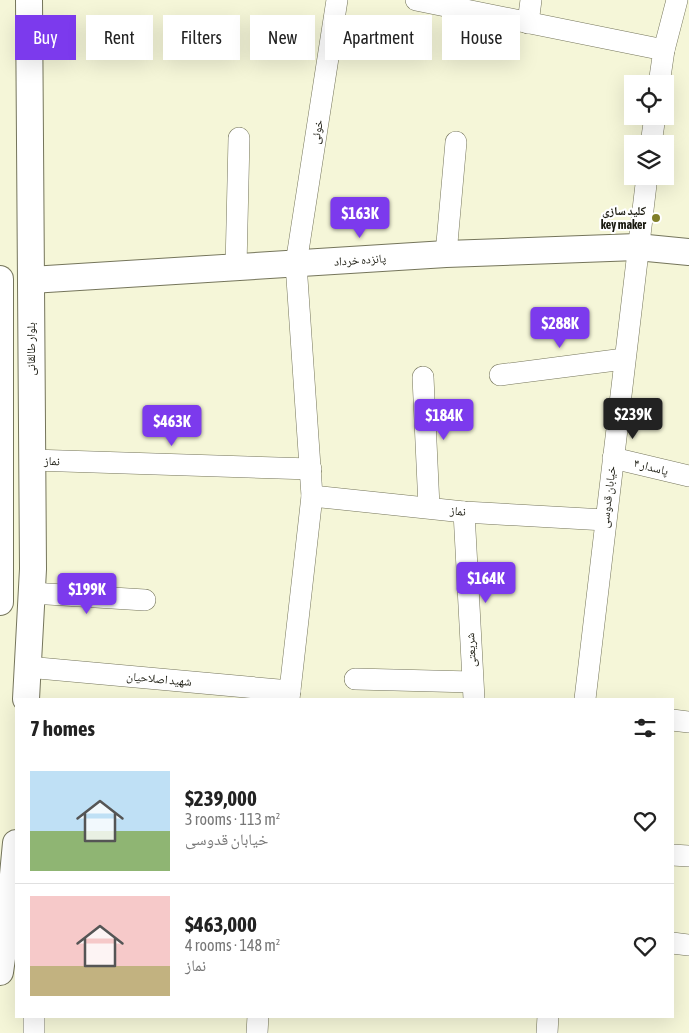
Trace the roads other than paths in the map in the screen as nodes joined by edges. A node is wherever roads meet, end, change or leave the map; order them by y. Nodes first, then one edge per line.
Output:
1 (29, 0) edge
2 (337, 0) edge
3 (416, 0) edge
4 (532, 0) edge
5 (677, 0) edge
6 (528, 23) junction
7 (664, 50) junction
8 (660, 75) edge
9 (239, 138) dead end
10 (456, 142) dead end
11 (646, 185) edge
12 (637, 248) junction
13 (689, 252) edge
14 (446, 254) junction
15 (296, 264) junction
16 (236, 267) junction
17 (0, 279) edge
18 (31, 280) junction
19 (624, 359) junction
20 (500, 375) dead end
21 (423, 376) dead end
22 (613, 458) junction
23 (32, 460) junction
24 (311, 469) junction
25 (689, 476) edge
26 (312, 496) junction
27 (428, 507) junction
28 (464, 512) junction
29 (606, 520) junction
30 (1, 568) edge
31 (32, 581) junction
32 (145, 600) dead end
33 (0, 602) edge
34 (27, 667) junction
35 (355, 679) dead end
36 (473, 690) edge
37 (290, 695) edge
38 (26, 698) edge
39 (585, 698) edge
40 (674, 720) edge
41 (689, 722) edge
42 (674, 854) edge
43 (689, 856) edge
44 (15, 861) edge
45 (12, 916) edge
46 (674, 943) edge
47 (689, 945) edge
48 (0, 972) edge
49 (34, 1018) edge
50 (258, 1018) edge
51 (548, 1018) edge
52 (34, 1033) edge
53 (257, 1033) edge
54 (546, 1033) edge

1 - 18 main road, بلوار طالقانی
2 - 15 street, خوئی
3 - 6 street
4 - 6 street
5 - 7 street
6 - 7 street
7 - 8 street
9 - 16 street
10 - 14 street
11 - 12 street, خیابان قدوسی
12 - 13 main road, پانزده خرداد
12 - 14 main road, پانزده خرداد
12 - 19 street, خیابان قدوسی
14 - 15 main road, پانزده خرداد
15 - 16 main road, پانزده خرداد
15 - 24 street, خوئی
16 - 18 main road, پانزده خرداد
17 - 30 main road
18 - 23 main road, بلوار طالقانی
19 - 20 street
19 - 22 street, خیابان قدوسی
21 - 27 street
22 - 25 street, پاسدار ۴
22 - 29 street, خیابان قدوسی
23 - 24 street, نماز
23 - 31 main road, بلوار طالقانی
24 - 26 street, خوئی
26 - 27 street, نماز
26 - 37 street, خوئی
27 - 28 street, نماز
28 - 29 street, نماز
28 - 36 street, شریعتی
29 - 39 street, خیابان قدوسی
30 - 31 main road
30 - 33 main road
31 - 32 street
31 - 34 main road, بلوار طالقانی
34 - 37 street, شهید اصلاحیان
34 - 38 main road, بلوار طالقانی
35 - 36 street
40 - 41 street
42 - 43 street
44 - 45 main road
45 - 48 main road
46 - 47 street
49 - 52 street
50 - 53 street
51 - 54 street

